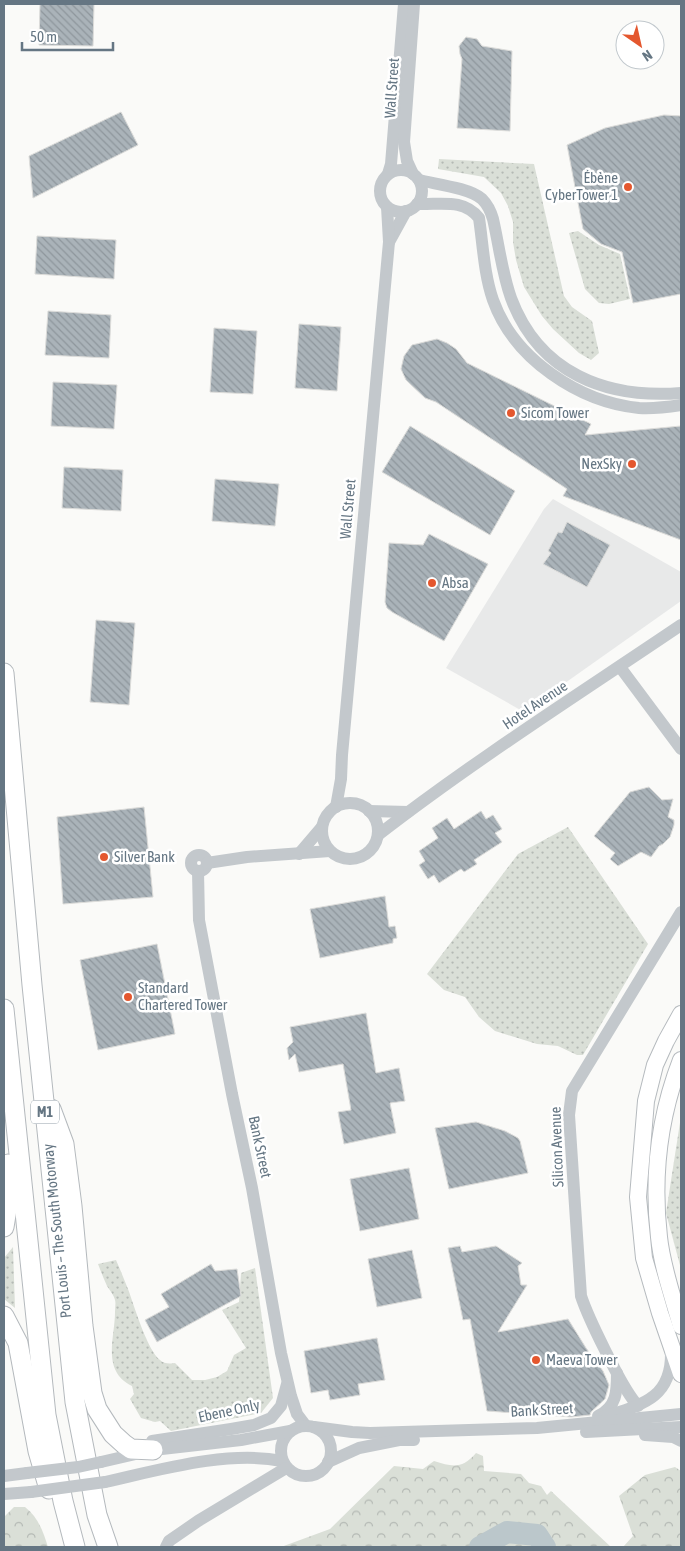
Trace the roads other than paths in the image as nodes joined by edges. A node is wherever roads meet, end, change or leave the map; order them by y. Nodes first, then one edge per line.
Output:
1 (404, 4) edge
2 (414, 4) edge
3 (388, 174) junction
4 (416, 177) junction
5 (387, 207) junction
6 (411, 208) junction
7 (389, 242) junction
8 (681, 394) edge
9 (681, 406) edge
10 (681, 626) edge
11 (620, 667) junction
12 (4, 672) edge
13 (681, 749) edge
14 (342, 778) junction
15 (353, 803) junction
16 (336, 807) junction
17 (369, 811) junction
18 (408, 812) junction
19 (322, 827) junction
20 (378, 835) junction
21 (330, 851) junction
22 (299, 854) junction
23 (681, 912) edge
24 (4, 1009) edge
25 (681, 1014) edge
26 (7, 1043) junction
27 (681, 1060) edge
28 (42, 1082) junction
29 (4, 1227) edge
30 (4, 1316) edge
31 (681, 1326) edge
32 (671, 1344) junction
33 (617, 1373) junction
34 (681, 1374) edge
35 (288, 1381) junction
36 (638, 1406) junction
37 (681, 1414) edge
38 (310, 1427) junction
39 (681, 1427) edge
40 (582, 1428) junction
41 (292, 1430) junction
42 (681, 1441) edge
43 (152, 1445) junction
44 (328, 1462) junction
45 (284, 1464) junction
46 (4, 1476) edge
47 (4, 1494) edge
48 (67, 1547) edge
49 (75, 1547) edge
50 (108, 1547) edge
51 (166, 1547) edge

1 - 3 street
2 - 4 street, Wall Street
3 - 4 street
3 - 5 street
4 - 6 street
4 - 8 street
5 - 6 street
5 - 7 street, Wall Street
6 - 7 street, Wall Street
6 - 9 street
7 - 14 street, Wall Street
10 - 11 street, Hotel Avenue
11 - 13 street
11 - 18 street, Hotel Avenue
12 - 28 highway, Port Louis – The South Motorway / M1
14 - 15 street, Wall Street
14 - 16 street, Wall Street
15 - 16 street
15 - 17 street
16 - 19 street
17 - 18 street
17 - 20 street
18 - 20 street, Hotel Avenue
19 - 21 street
19 - 22 street
20 - 21 street
21 - 22 street
22 - 35 street, Bank Street
23 - 33 street, Silicon Avenue
24 - 26 highway, Port Louis – The South Motorway / M1
25 - 32 main road
26 - 29 highway
26 - 49 highway, Port Louis – The South Motorway / M1
27 - 31 main road
28 - 43 highway
28 - 50 highway, Port Louis – The South Motorway / M1
30 - 48 highway
32 - 34 main road
32 - 36 street
33 - 36 street, Silicon Avenue
33 - 40 street
35 - 38 street, Bank Street
35 - 41 street
35 - 43 street, Ebene Only
36 - 40 street
37 - 40 street, Bank Street
38 - 40 street, Bank Street
38 - 41 street
38 - 44 street
39 - 40 street
40 - 42 street
40 - 44 street
41 - 43 street
41 - 45 street
43 - 46 street, bridge
44 - 45 street
45 - 47 street, bridge
45 - 51 street

